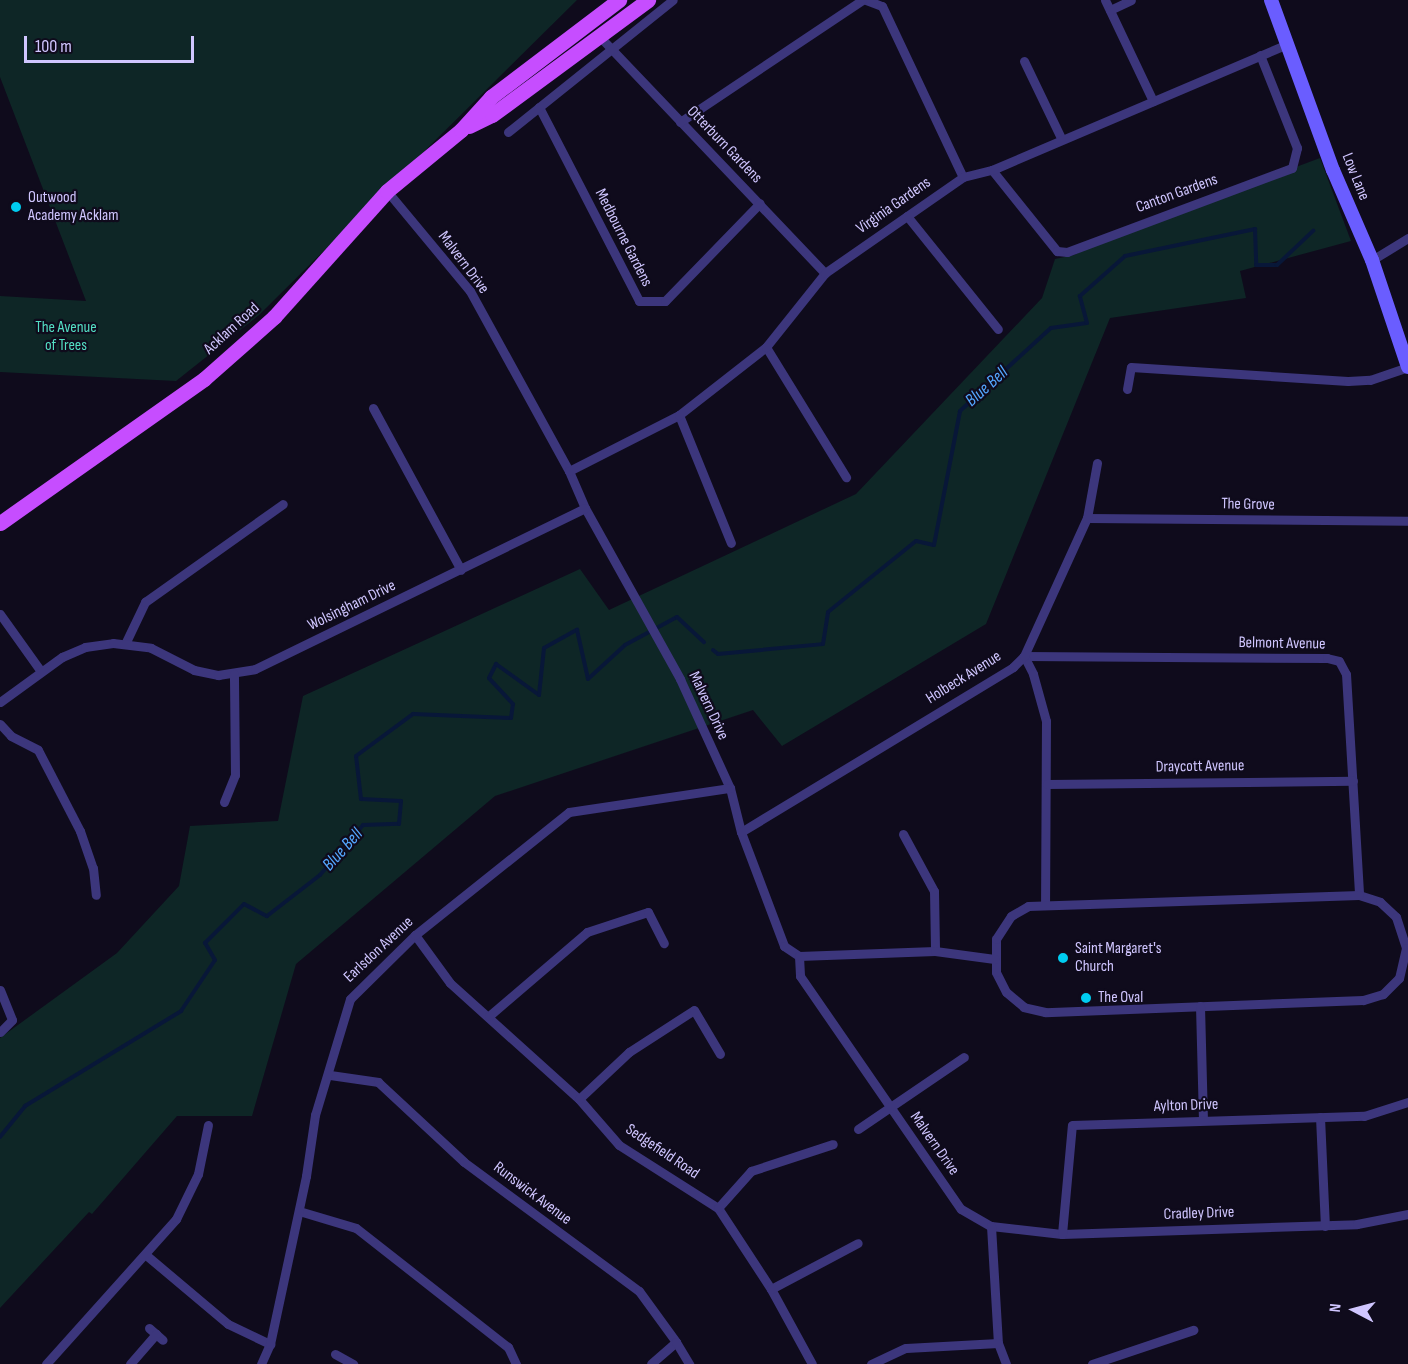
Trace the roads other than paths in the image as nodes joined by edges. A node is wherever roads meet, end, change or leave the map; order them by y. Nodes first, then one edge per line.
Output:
1 (619, 0) edge
2 (648, 0) edge
3 (673, 0) edge
4 (864, 0) edge
5 (1105, 0) edge
6 (1131, 0) edge
7 (1271, 0) edge
8 (1110, 10) junction
9 (606, 43) junction
10 (1287, 44) junction
11 (1260, 55) junction
12 (1024, 60) dead end
13 (1153, 101) junction
14 (539, 107) junction
15 (680, 122) junction
16 (461, 130) junction
17 (508, 132) dead end
18 (1061, 138) junction
19 (992, 170) junction
20 (963, 177) junction
21 (387, 191) junction
22 (760, 203) junction
23 (907, 216) junction
24 (1408, 238) edge
25 (1372, 260) junction
26 (825, 273) junction
27 (998, 329) dead end
28 (1403, 338) edge
29 (766, 347) junction
30 (1408, 367) edge
31 (1127, 389) dead end
32 (374, 408) dead end
33 (679, 416) junction
34 (1097, 462) dead end
35 (569, 471) junction
36 (846, 477) dead end
37 (283, 504) dead end
38 (585, 508) junction
39 (1087, 518) junction
40 (1408, 521) edge
41 (0, 523) edge
42 (731, 543) dead end
43 (461, 570) junction
44 (0, 614) edge
45 (125, 644) junction
46 (1024, 656) junction
47 (40, 670) junction
48 (234, 674) junction
49 (0, 702) edge
50 (0, 724) edge
51 (1353, 781) junction
52 (1047, 784) junction
53 (730, 788) junction
54 (224, 802) dead end
55 (741, 832) junction
56 (903, 834) dead end
57 (96, 895) dead end
58 (1359, 895) junction
59 (1045, 904) junction
60 (415, 935) junction
61 (664, 943) dead end
62 (1407, 948) edge
63 (935, 951) junction
64 (799, 956) junction
65 (994, 959) junction
66 (0, 990) edge
67 (1200, 1006) junction
68 (489, 1016) junction
69 (0, 1032) edge
70 (720, 1054) dead end
71 (964, 1057) dead end
72 (330, 1075) junction
73 (579, 1099) junction
74 (1408, 1102) edge
75 (890, 1108) junction
76 (1320, 1117) junction
77 (1203, 1120) junction
78 (208, 1125) dead end
79 (858, 1129) dead end
80 (833, 1144) dead end
81 (718, 1208) junction
82 (298, 1211) junction
83 (1408, 1214) edge
84 (991, 1226) junction
85 (1325, 1226) junction
86 (1062, 1234) junction
87 (858, 1244) dead end
88 (146, 1255) junction
89 (771, 1289) junction
90 (1193, 1330) dead end
91 (156, 1334) dead end
92 (676, 1342) junction
93 (998, 1343) junction
94 (270, 1344) junction
95 (335, 1354) dead end
96 (46, 1364) edge
97 (130, 1364) edge
98 (261, 1364) edge
99 (353, 1364) edge
100 (516, 1364) edge
101 (651, 1364) edge
102 (689, 1364) edge
103 (812, 1364) edge
104 (872, 1364) edge
105 (1006, 1364) edge
106 (1092, 1364) edge

1 - 16 main road, Acklam Road
2 - 9 main road, Acklam Road
3 - 9 street
4 - 15 street
4 - 20 street
5 - 8 street
6 - 8 street
7 - 10 main road, Low Lane
8 - 13 street
9 - 14 street
9 - 15 street, Otterburn Gardens
9 - 16 main road, Acklam Road
10 - 11 street, Virginia Gardens
10 - 25 main road, Low Lane
11 - 13 street, Virginia Gardens
11 - 19 street, Canton Gardens
12 - 18 street
13 - 18 street, Virginia Gardens
14 - 17 street
14 - 22 street, Medbourne Gardens
15 - 22 street, Otterburn Gardens
16 - 21 main road, Acklam Road
18 - 19 street, Virginia Gardens
19 - 20 street, Virginia Gardens
20 - 23 street, Virginia Gardens
21 - 35 street, Malvern Drive
21 - 41 main road, Acklam Road
22 - 26 street, Otterburn Gardens
23 - 26 street, Virginia Gardens
23 - 27 street
24 - 25 street
25 - 28 main road, Low Lane
26 - 29 street, Virginia Gardens
28 - 30 main road, Low Lane
29 - 33 street, Virginia Gardens
29 - 36 street
30 - 31 street
32 - 43 street
33 - 35 street, Virginia Gardens
33 - 42 street
34 - 39 street, Holbeck Avenue
35 - 38 street, Malvern Drive
37 - 45 street
38 - 43 street, Wolsingham Drive
38 - 53 street, Malvern Drive
39 - 40 street, The Grove
39 - 46 street, Holbeck Avenue
43 - 48 street, Wolsingham Drive
44 - 47 street
45 - 47 street, Wolsingham Drive
45 - 48 street, Wolsingham Drive
46 - 51 street, Belmont Avenue
46 - 52 street
46 - 55 street, Holbeck Avenue
47 - 49 street, Wolsingham Drive
48 - 54 street
50 - 57 street
51 - 52 street, Draycott Avenue
51 - 58 street, Belmont Avenue
52 - 59 street
53 - 55 street, Malvern Drive
53 - 60 street, Earlsdon Avenue
55 - 64 street, Malvern Drive
56 - 63 street
58 - 59 street
58 - 62 street
59 - 65 street
60 - 68 street, Sedgefield Road
60 - 72 street, Earlsdon Avenue
61 - 68 street
62 - 67 street
63 - 64 street
63 - 65 street
64 - 75 street, Malvern Drive
65 - 67 street
66 - 69 street
67 - 77 street
68 - 73 street, Sedgefield Road
70 - 73 street
71 - 75 street
72 - 82 street, Earlsdon Avenue
72 - 92 street, Runswick Avenue
73 - 81 street, Sedgefield Road
74 - 76 street, Aylton Drive
75 - 79 street
75 - 84 street, Malvern Drive
76 - 77 street, Aylton Drive
76 - 85 street
77 - 86 street, Aylton Drive
78 - 88 street
80 - 81 street
81 - 89 street, Sedgefield Road
82 - 94 street, Earlsdon Avenue
82 - 100 street
83 - 85 street, Cradley Drive
84 - 86 street, Cradley Drive
84 - 93 street
85 - 86 street, Cradley Drive
87 - 89 street
88 - 94 street
88 - 96 street
89 - 103 street, Sedgefield Road
90 - 106 street
91 - 97 street
92 - 101 street
92 - 102 street, Runswick Avenue
93 - 104 street
93 - 105 street
94 - 98 street, Earlsdon Avenue
95 - 99 street

